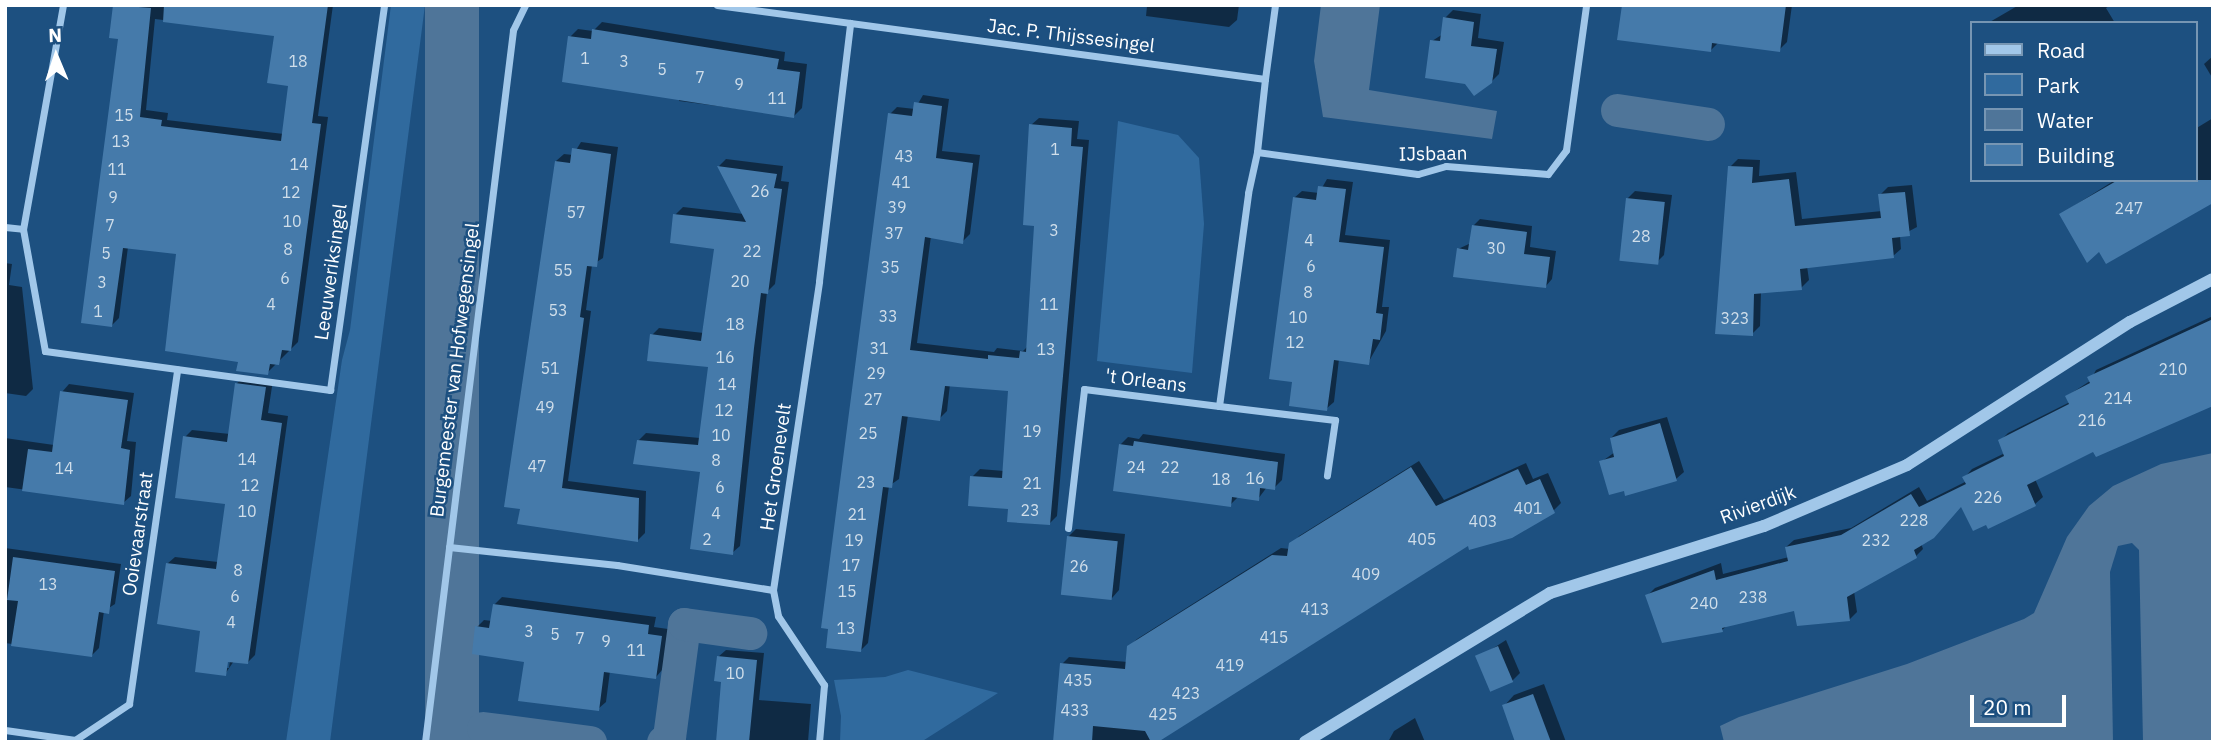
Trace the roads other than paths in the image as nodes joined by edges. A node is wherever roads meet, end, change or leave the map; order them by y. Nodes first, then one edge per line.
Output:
1 (63, 5) edge
2 (384, 5) edge
3 (525, 5) edge
4 (717, 5) edge
5 (1275, 5) edge
6 (1586, 5) edge
7 (850, 23) junction
8 (1265, 79) junction
9 (1257, 152) junction
10 (5, 227) edge
11 (23, 229) junction
12 (2213, 279) edge
13 (177, 369) junction
14 (1219, 406) junction
15 (1327, 475) dead end
16 (1068, 528) dead end
17 (449, 547) junction
18 (773, 590) junction
19 (5, 730) edge
20 (74, 741) edge
21 (425, 742) edge
22 (819, 742) edge
23 (1305, 742) edge

1 - 11 street
2 - 13 street, Leeuweriksingel
3 - 17 street, Burgemeester van Hofwegensingel
4 - 7 street, Jac. P. Thijssesingel
5 - 8 street
6 - 9 street, IJsbaan
7 - 8 street, Jac. P. Thijssesingel
7 - 18 street, Het Groenevelt
8 - 9 street
9 - 14 street
10 - 11 street
11 - 13 street
12 - 23 street, Rivierdijk
13 - 20 street, Ooievaarstraat
14 - 15 street, 't Orleans
14 - 16 street, 't Orleans
17 - 18 street
17 - 21 street, Burgemeester van Hofwegensingel
18 - 22 street
19 - 20 street

